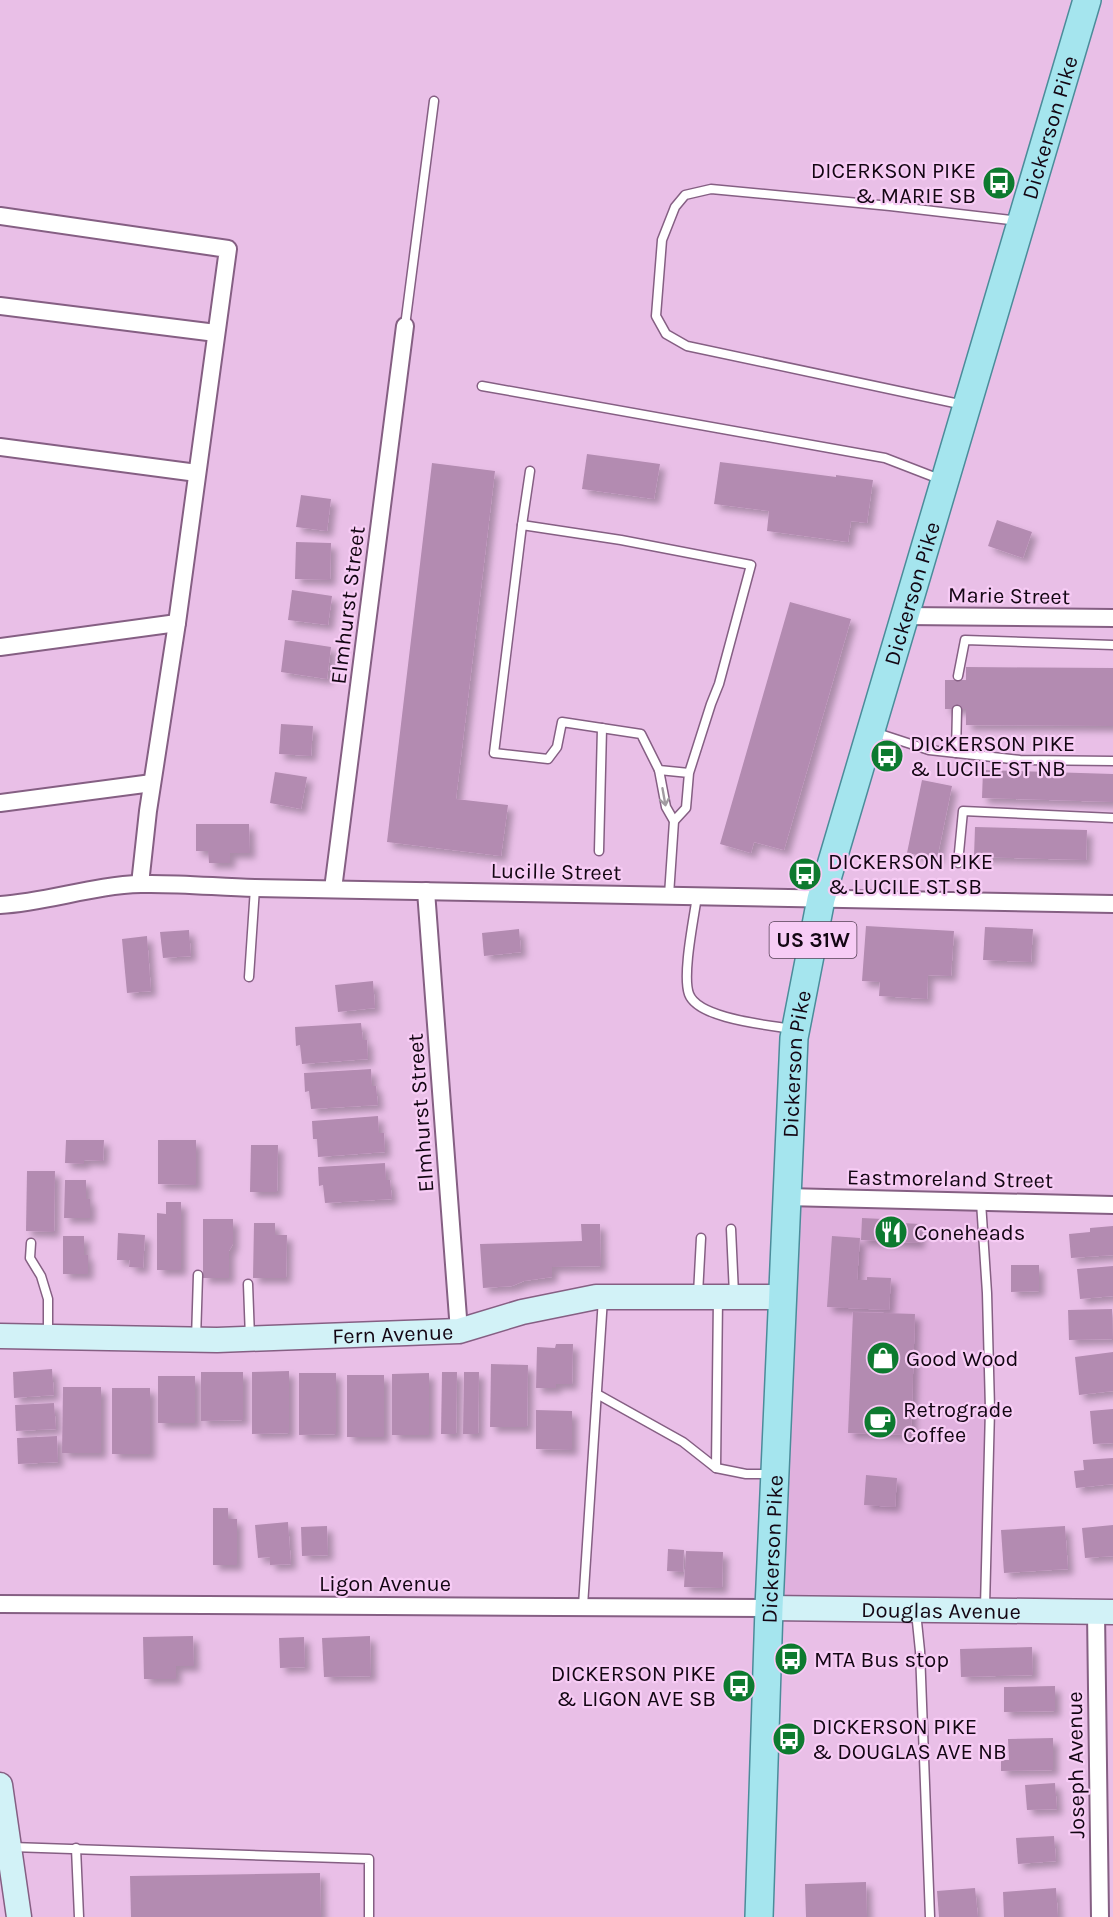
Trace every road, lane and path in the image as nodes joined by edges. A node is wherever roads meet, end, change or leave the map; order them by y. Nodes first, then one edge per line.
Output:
1 (1087, 0) edge
2 (434, 101) dead end
3 (0, 216) edge
4 (1022, 221) junction
5 (0, 306) edge
6 (405, 326) joint
7 (216, 333) junction
8 (482, 386) dead end
9 (967, 406) junction
10 (0, 447) edge
11 (530, 471) dead end
12 (197, 473) junction
13 (945, 481) junction
14 (522, 525) junction
15 (904, 616) junction
16 (1113, 618) edge
17 (177, 623) junction
18 (1113, 645) edge
19 (0, 647) edge
20 (958, 676) dead end
21 (957, 710) dead end
22 (602, 728) junction
23 (870, 731) junction
24 (956, 753) junction
25 (1113, 761) edge
26 (659, 770) junction
27 (689, 773) junction
28 (152, 783) junction
29 (0, 803) edge
30 (1113, 819) edge
31 (674, 821) junction
32 (599, 851) dead end
33 (958, 863) dead end
34 (140, 884) junction
35 (255, 888) junction
36 (333, 889) junction
37 (426, 891) junction
38 (669, 896) junction
39 (697, 896) junction
40 (821, 898) junction
41 (1113, 904) edge
42 (0, 905) edge
43 (249, 977) dead end
44 (796, 1030) junction
45 (786, 1197) junction
46 (981, 1202) junction
47 (1113, 1205) edge
48 (731, 1229) dead end
49 (701, 1239) dead end
50 (31, 1243) dead end
51 (198, 1275) dead end
52 (248, 1284) dead end
53 (603, 1297) junction
54 (717, 1297) junction
55 (783, 1297) junction
56 (459, 1331) junction
57 (0, 1336) edge
58 (48, 1337) junction
59 (250, 1338) junction
60 (196, 1340) junction
61 (597, 1394) junction
62 (716, 1468) junction
63 (775, 1474) junction
64 (0, 1604) edge
65 (583, 1606) junction
66 (769, 1608) junction
67 (916, 1610) junction
68 (985, 1611) junction
69 (1105, 1612) edge
70 (0, 1785) edge
71 (9, 1847) junction
72 (76, 1848) junction
73 (19, 1917) edge
74 (79, 1917) edge
75 (369, 1917) edge
76 (759, 1917) edge
77 (930, 1917) edge
78 (1100, 1917) edge

1 - 4 main road, Dickerson Pike / US 31W
2 - 6 lane
3 - 7 street
4 - 9 main road, Dickerson Pike / US 31W
4 - 9 lane
5 - 7 street
6 - 36 street, Elmhurst Street
7 - 12 street
8 - 13 lane
9 - 13 main road, Dickerson Pike / US 31W
10 - 12 street
11 - 14 lane
12 - 17 street
13 - 15 main road, Dickerson Pike / US 31W
14 - 22 lane
14 - 27 lane
15 - 16 street, Marie Street
15 - 23 main road, Dickerson Pike / US 31W
17 - 19 street
17 - 28 street
18 - 20 lane
21 - 24 lane
22 - 26 lane
22 - 32 lane
23 - 24 lane
23 - 40 main road, Dickerson Pike / US 31W
24 - 25 lane
26 - 27 lane
26 -> 31 lane
27 - 31 lane
28 - 29 street
28 - 34 street
30 - 33 lane
31 - 38 lane
34 - 35 street, Lucille Street
34 - 42 street, Lucille Street
35 - 36 street, Lucille Street
35 - 43 lane
36 - 37 street, Lucille Street
37 - 38 street, Lucille Street
37 - 56 street, Elmhurst Street
38 - 39 street, Lucille Street
39 - 40 street, Lucille Street
39 - 44 lane
40 - 41 street, Lucille Street
40 - 44 main road, Dickerson Pike / US 31W
44 - 45 main road, Dickerson Pike / US 31W
45 - 46 street, Eastmoreland Street
45 - 55 main road, Dickerson Pike / US 31W
46 - 47 street, Eastmoreland Street
46 - 68 lane
48 - 54 lane
49 - 54 lane
50 - 58 lane
51 - 60 lane
52 - 59 lane
53 - 54 street, Fern Avenue
53 - 56 street, Fern Avenue
53 - 61 lane
54 - 55 street, Fern Avenue
54 - 62 lane
55 - 63 main road, Dickerson Pike / US 31W
56 - 59 street, Fern Avenue
57 - 58 street, Fern Avenue
58 - 60 street, Fern Avenue
59 - 60 street, Fern Avenue
61 - 62 lane
61 - 65 lane
62 - 63 lane
63 - 66 main road, Dickerson Pike / US 31W
64 - 65 street, Ligon Avenue
65 - 66 street, Ligon Avenue
66 - 67 street, Douglas Avenue
66 - 76 main road, Dickerson Pike / US 31W
67 - 68 street, Douglas Avenue
67 - 77 lane
68 - 69 street, Douglas Avenue
69 - 78 street, Joseph Avenue
70 - 71 street
71 - 72 lane
71 - 73 street
72 - 74 lane
72 - 75 lane

